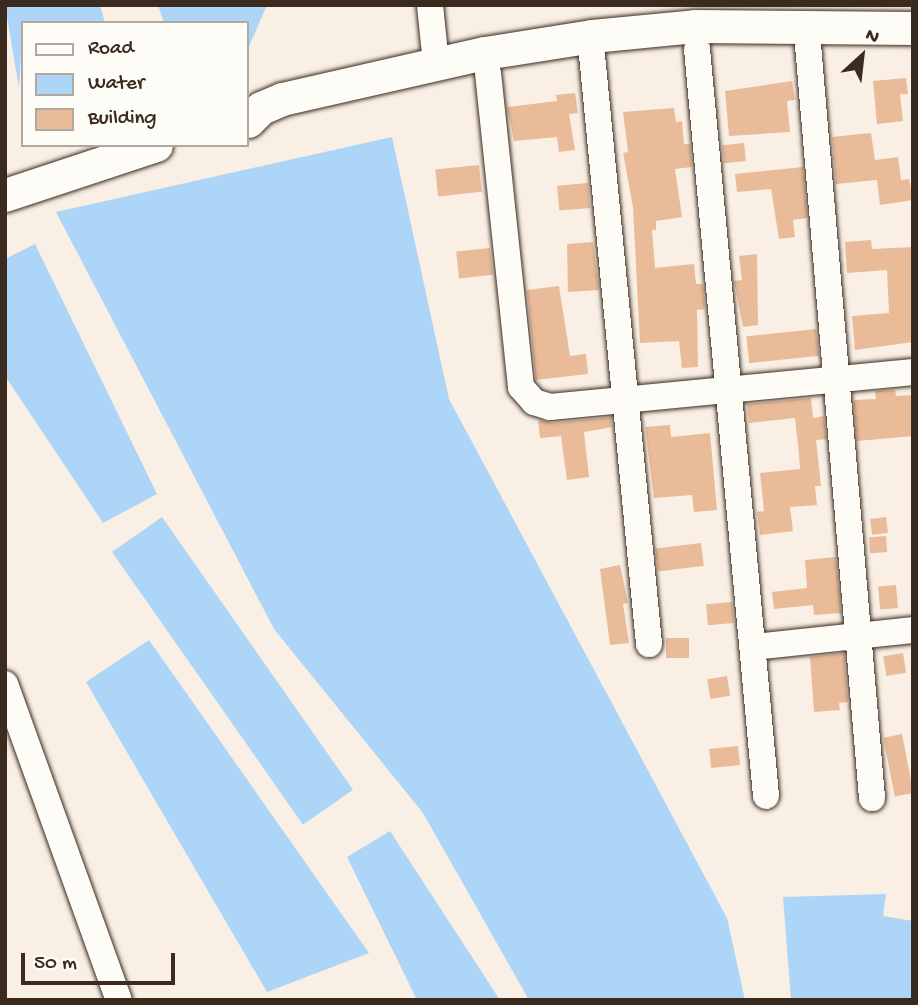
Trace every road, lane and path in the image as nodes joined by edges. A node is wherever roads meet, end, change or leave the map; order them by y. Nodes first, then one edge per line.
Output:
1 (430, 5) edge
2 (913, 27) edge
3 (808, 45) junction
4 (913, 48) edge
5 (697, 49) junction
6 (592, 55) junction
7 (436, 64) junction
8 (488, 73) junction
9 (248, 121) edge
10 (151, 147) edge
11 (5, 195) edge
12 (913, 372) edge
13 (837, 379) junction
14 (732, 389) junction
15 (624, 400) junction
16 (913, 630) edge
17 (859, 634) junction
18 (649, 644) dead end
19 (754, 647) junction
20 (5, 684) edge
21 (766, 796) dead end
22 (872, 798) dead end
23 (119, 1000) edge

1 - 7 street
2 - 7 main road
3 - 4 main road
3 - 5 main road
3 - 13 street
5 - 6 main road
5 - 14 street
6 - 8 main road
6 - 15 street
7 - 9 main road
8 - 9 main road
8 - 15 street
10 - 11 main road
12 - 13 street
13 - 14 street
13 - 17 street
14 - 15 street
14 - 19 street
15 - 18 street
16 - 17 street
17 - 19 street
17 - 22 street
19 - 21 street
20 - 23 street

